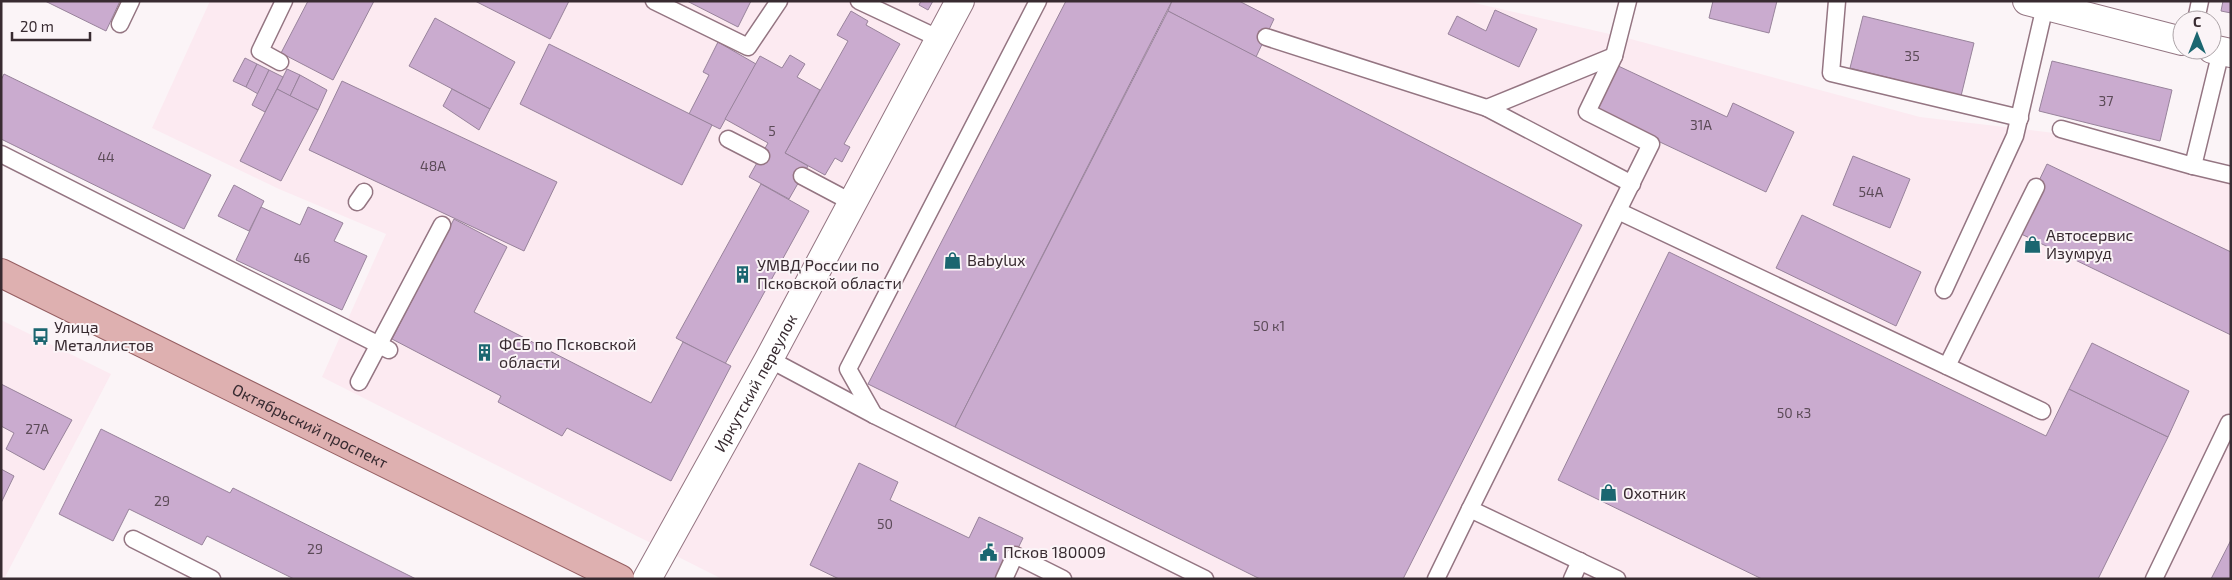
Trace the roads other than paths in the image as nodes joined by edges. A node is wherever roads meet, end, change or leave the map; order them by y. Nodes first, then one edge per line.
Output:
1 (131, 1) edge
2 (284, 1) edge
3 (654, 1) edge
4 (780, 1) edge
5 (859, 1) edge
6 (960, 1) edge
7 (1038, 1) edge
8 (1628, 1) edge
9 (1837, 1) edge
10 (2036, 4) edge
11 (120, 24) dead end
12 (1266, 37) dead end
13 (2172, 38) edge
14 (940, 39) junction
15 (1614, 56) junction
16 (2219, 60) edge
17 (280, 62) dead end
18 (1487, 108) junction
19 (2020, 118) junction
20 (2061, 129) dead end
21 (728, 139) dead end
22 (1, 154) edge
23 (761, 156) dead end
24 (2193, 166) junction
25 (2231, 175) edge
26 (802, 176) dead end
27 (1632, 184) junction
28 (2036, 187) dead end
29 (853, 203) junction
30 (1618, 211) junction
31 (442, 224) dead end
32 (1, 273) edge
33 (1944, 290) dead end
34 (383, 348) junction
35 (769, 358) junction
36 (1947, 366) junction
37 (359, 382) dead end
38 (2042, 411) dead end
39 (874, 415) junction
40 (2231, 424) edge
41 (1470, 509) junction
42 (134, 539) dead end
43 (1580, 561) junction
44 (212, 579) edge
45 (620, 579) edge
46 (647, 579) edge
47 (1004, 579) edge
48 (1063, 579) edge
49 (1205, 579) edge
50 (1436, 579) edge
51 (1572, 579) edge
52 (1617, 579) edge
53 (2154, 579) edge

1 - 11 lane
2 - 17 lane
3 - 4 lane
5 - 14 lane
6 - 14 street, Иркутский переулок
7 - 39 lane
8 - 15 lane
9 - 19 lane
10 - 13 street
10 - 19 lane
12 - 18 lane
14 - 29 street, Иркутский переулок
15 - 18 lane
15 - 27 lane
16 - 24 lane
18 - 27 lane
19 - 33 lane
20 - 24 lane
21 - 23 lane
22 - 34 lane
24 - 25 lane
26 - 29 lane
27 - 30 lane
28 - 36 lane
29 - 35 street, Иркутский переулок
30 - 36 lane
30 - 41 lane
31 - 34 lane
32 - 45 main road, Октябрьский проспект
34 - 37 lane
35 - 39 lane
35 - 46 street, Иркутский переулок
36 - 38 lane
39 - 49 lane
40 - 53 lane
41 - 43 lane
41 - 50 lane
42 - 44 lane
43 - 51 lane
43 - 52 lane
47 - 48 lane

